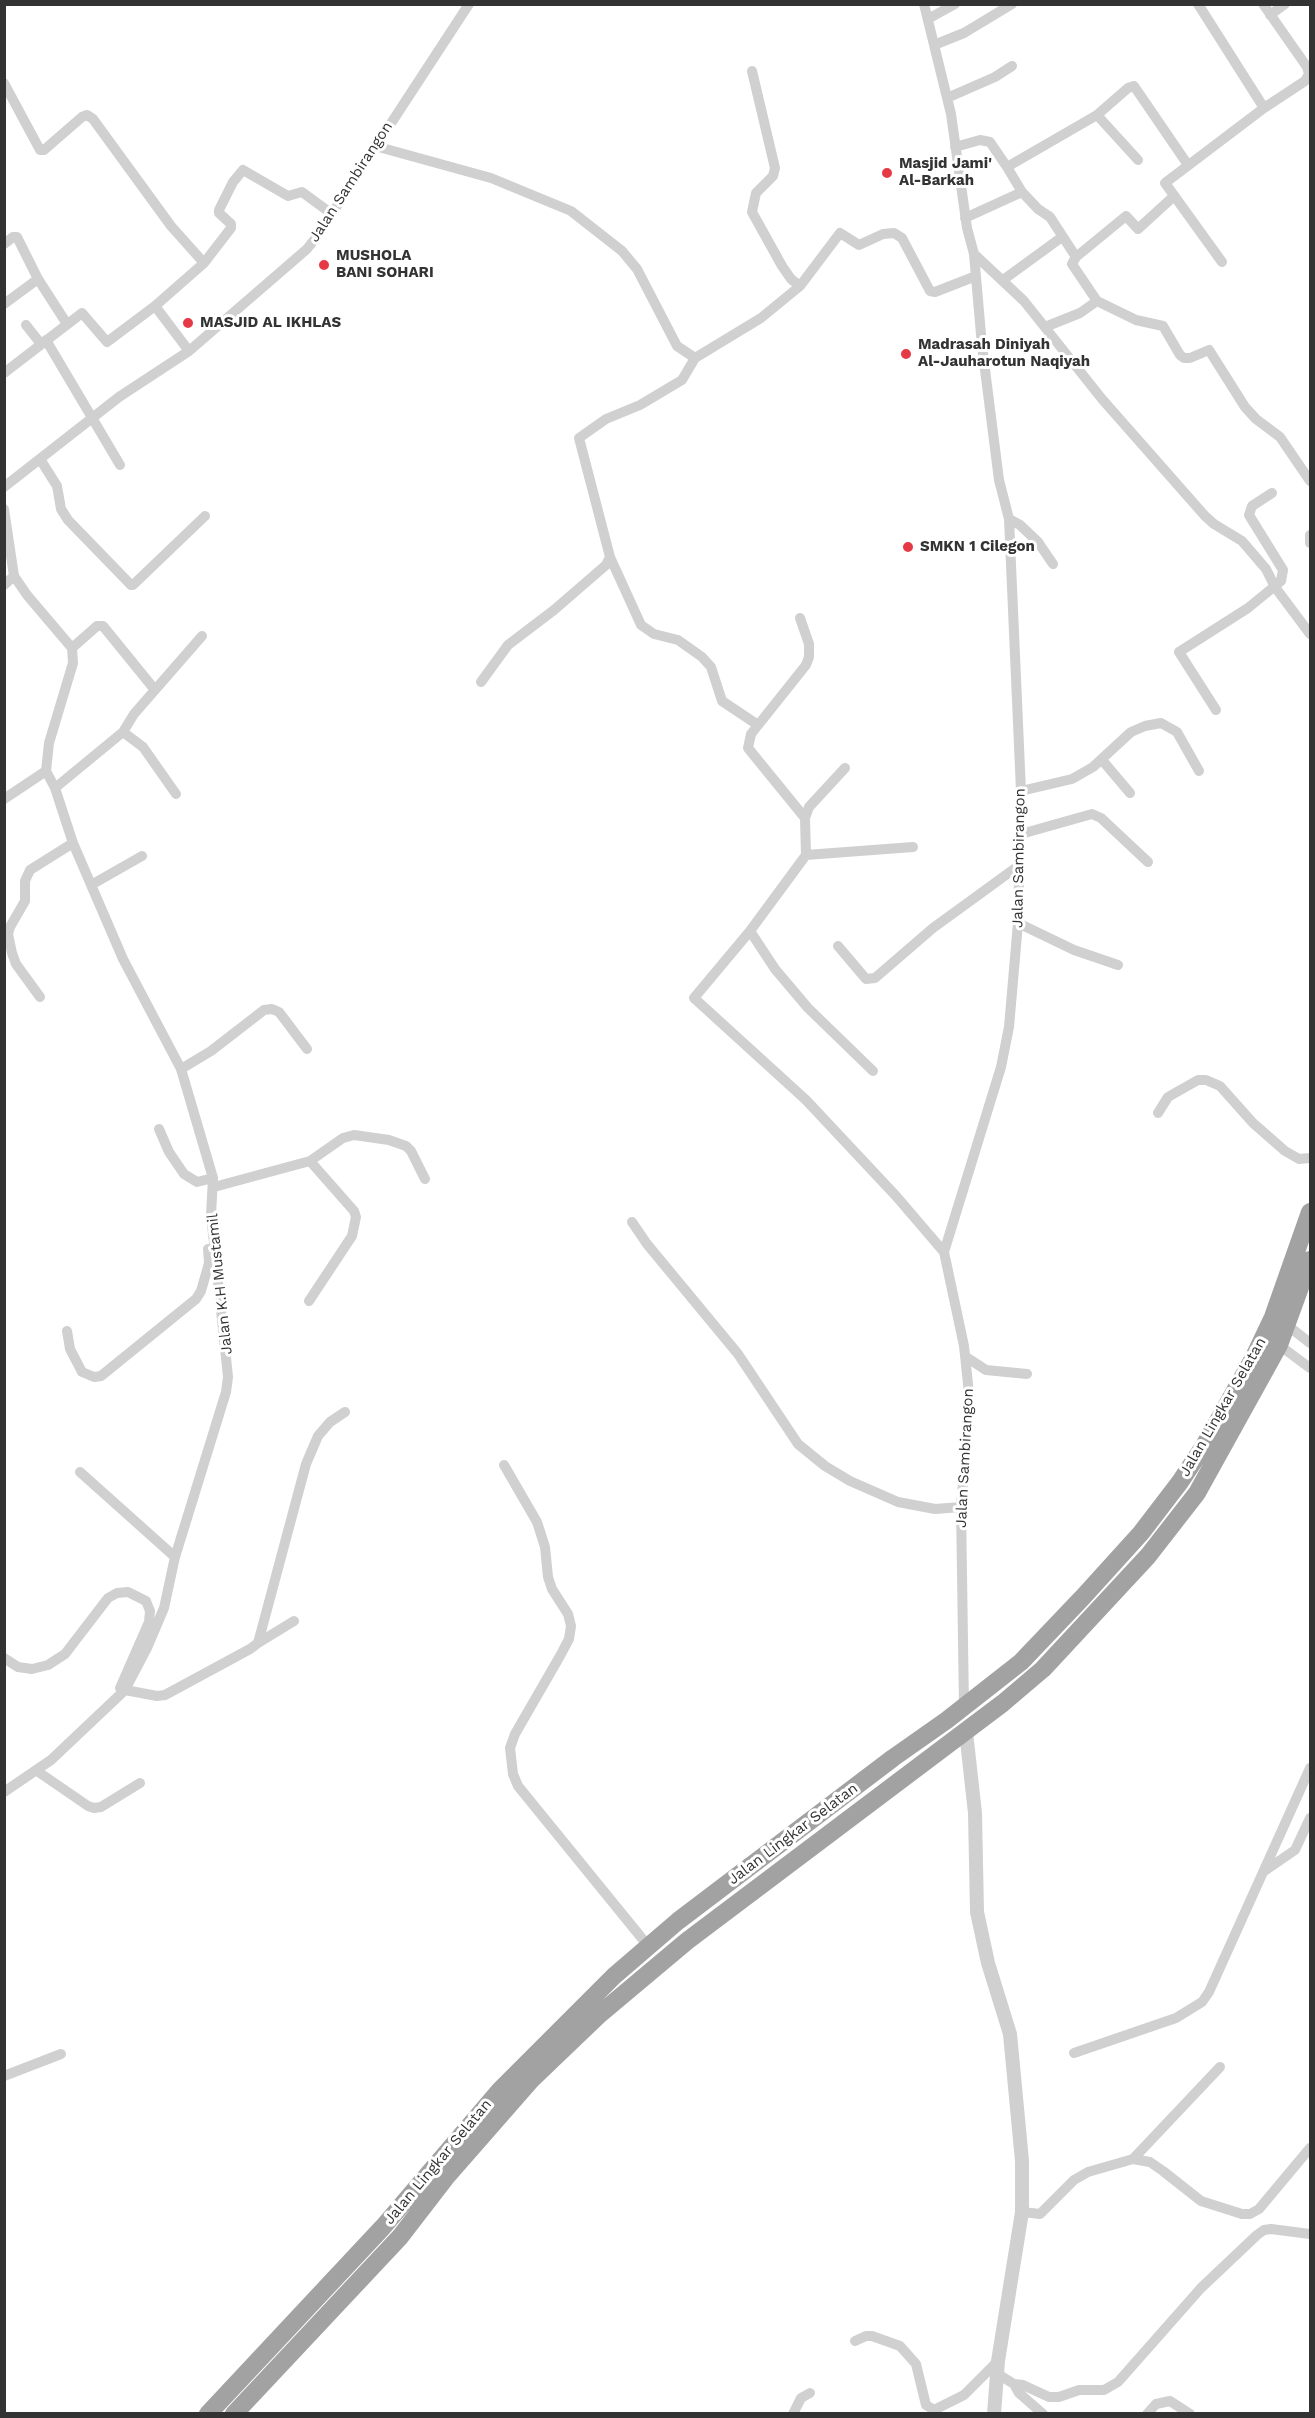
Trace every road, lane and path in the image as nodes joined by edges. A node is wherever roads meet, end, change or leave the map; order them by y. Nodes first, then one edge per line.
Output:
1 (469, 4) edge
2 (924, 4) edge
3 (955, 4) edge
4 (1012, 4) edge
5 (1198, 4) edge
6 (1263, 4) edge
7 (1285, 4) edge
8 (1270, 15) junction
9 (928, 18) junction
10 (934, 45) junction
11 (1012, 66) dead end
12 (752, 71) dead end
13 (4, 83) edge
14 (947, 98) junction
15 (1264, 108) junction
16 (1097, 115) junction
17 (375, 146) junction
18 (955, 147) junction
19 (1138, 160) dead end
20 (1188, 165) junction
21 (1007, 167) junction
22 (1022, 192) junction
23 (1173, 197) junction
24 (332, 214) junction
25 (965, 218) junction
26 (1062, 237) junction
27 (4, 244) edge
28 (974, 254) junction
29 (1076, 256) junction
30 (204, 262) junction
31 (1222, 262) dead end
32 (976, 276) junction
33 (38, 279) junction
34 (1003, 280) junction
35 (800, 286) junction
36 (1096, 301) junction
37 (4, 304) edge
38 (155, 306) junction
39 (67, 324) junction
40 (26, 325) dead end
41 (1045, 327) junction
42 (43, 342) junction
43 (189, 351) junction
44 (695, 358) junction
45 (4, 373) edge
46 (92, 418) junction
47 (40, 459) junction
48 (120, 465) dead end
49 (1311, 481) edge
50 (4, 487) edge
51 (1272, 493) dead end
52 (4, 509) edge
53 (205, 516) dead end
54 (1009, 519) junction
55 (1311, 535) edge
56 (1311, 543) edge
57 (610, 557) junction
58 (1053, 564) dead end
59 (15, 576) junction
60 (4, 585) edge
61 (1275, 587) junction
62 (800, 618) dead end
63 (1311, 634) edge
64 (202, 636) dead end
65 (72, 648) junction
66 (481, 682) dead end
67 (155, 690) junction
68 (1216, 710) dead end
69 (758, 725) junction
70 (123, 732) junction
71 (1102, 760) junction
72 (845, 768) dead end
73 (46, 771) junction
74 (1199, 771) dead end
75 (55, 788) junction
76 (1022, 791) junction
77 (1130, 793) dead end
78 (176, 794) dead end
79 (4, 799) edge
80 (805, 818) junction
81 (1021, 834) junction
82 (72, 843) junction
83 (913, 847) dead end
84 (806, 855) junction
85 (142, 856) dead end
86 (1148, 862) dead end
87 (1021, 864) junction
88 (91, 885) junction
89 (1018, 923) junction
90 (750, 931) junction
91 (838, 946) dead end
92 (1118, 964) dead end
93 (40, 997) dead end
94 (307, 1049) dead end
95 (181, 1069) junction
96 (873, 1071) dead end
97 (1158, 1113) dead end
98 (159, 1129) dead end
99 (1311, 1158) edge
100 (310, 1161) junction
101 (425, 1179) dead end
102 (213, 1182) junction
103 (211, 1205) junction
104 (1311, 1212) edge
105 (632, 1222) dead end
106 (944, 1252) junction
107 (1311, 1260) edge
108 (309, 1301) dead end
109 (1287, 1325) junction
110 (67, 1331) dead end
111 (1311, 1343) edge
112 (1279, 1346) junction
113 (966, 1358) junction
114 (1311, 1368) edge
115 (1027, 1374) dead end
116 (345, 1412) dead end
117 (1212, 1450) junction
118 (504, 1465) dead end
119 (80, 1472) dead end
120 (961, 1507) junction
121 (175, 1557) junction
122 (294, 1621) dead end
123 (258, 1643) junction
124 (4, 1658) edge
125 (125, 1690) junction
126 (115, 1701) junction
127 (964, 1707) junction
128 (966, 1732) junction
129 (1311, 1768) edge
130 (36, 1771) junction
131 (140, 1783) dead end
132 (854, 1788) junction
133 (4, 1792) edge
134 (866, 1807) junction
135 (1311, 1818) edge
136 (1263, 1872) junction
137 (648, 1947) junction
138 (1074, 2053) dead end
139 (61, 2054) dead end
140 (1220, 2067) dead end
141 (4, 2076) edge
142 (1311, 2148) edge
143 (1134, 2159) junction
144 (1022, 2212) junction
145 (1311, 2234) edge
146 (855, 2341) dead end
147 (997, 2367) junction
148 (1014, 2384) junction
149 (810, 2393) dead end
150 (208, 2414) edge
151 (234, 2414) edge
152 (793, 2414) edge
153 (994, 2414) edge
154 (1043, 2414) edge
155 (1147, 2414) edge
156 (1190, 2414) edge

1 - 17 street, Jalan Sambirangon
2 - 9 street, Jalan Sambirangon
3 - 9 street
4 - 10 street
5 - 15 street
6 - 8 street
7 - 8 street
8 - 15 street
9 - 10 street, Jalan Sambirangon
10 - 14 street, Jalan Sambirangon
11 - 14 street
12 - 35 street
13 - 30 street
14 - 18 street, Jalan Sambirangon
15 - 20 street
16 - 19 street
16 - 20 street
16 - 21 street
17 - 24 street, Jalan Sambirangon
17 - 44 street
18 - 21 street
18 - 25 street, Jalan Sambirangon
20 - 23 street
21 - 22 street
22 - 25 street
22 - 26 street
23 - 29 street
23 - 31 street
24 - 30 street
24 - 43 street, Jalan Sambirangon
25 - 28 street, Jalan Sambirangon
26 - 29 street
26 - 34 street
27 - 33 street
28 - 32 street, Jalan Sambirangon
28 - 34 street
29 - 36 street
30 - 38 street
32 - 35 street
32 - 54 street, Jalan Sambirangon
33 - 37 street
33 - 39 street
34 - 41 street
35 - 44 street
36 - 41 street
36 - 49 street
38 - 39 street
38 - 43 street
39 - 42 street
40 - 42 street
41 - 61 street
42 - 45 street
42 - 46 street
43 - 46 street, Jalan Sambirangon
44 - 57 street
46 - 47 street, Jalan Sambirangon
46 - 48 street
47 - 50 street, Jalan Sambirangon
47 - 53 street
51 - 61 street
52 - 59 street
54 - 58 street
54 - 76 street, Jalan Sambirangon
55 - 56 street
57 - 66 street
57 - 69 street
59 - 60 street
59 - 65 street
61 - 63 street
61 - 68 street
62 - 69 street
64 - 67 street
65 - 67 street
65 - 73 street
67 - 70 street
69 - 80 street
70 - 75 street
70 - 78 street
71 - 74 street
71 - 76 street
71 - 77 street
72 - 80 street
73 - 75 street, Jalan K.H Mustamil
73 - 79 street
75 - 82 street, Jalan K.H Mustamil
76 - 81 street, Jalan Sambirangon
80 - 84 street
81 - 86 street
81 - 87 street, Jalan Sambirangon
82 - 88 street, Jalan K.H Mustamil
82 - 93 street
83 - 84 street
84 - 90 street
85 - 88 street
87 - 89 street, Jalan Sambirangon
87 - 91 street
88 - 95 street, Jalan K.H Mustamil
89 - 92 street
89 - 106 street, Jalan Sambirangon
90 - 96 street
90 - 106 street
94 - 95 street
95 - 102 street, Jalan K.H Mustamil
97 - 99 street
98 - 102 street
100 - 101 street
100 - 102 street
100 - 108 street
102 - 103 street, Jalan K.H Mustamil
103 - 110 street
103 - 121 street, Jalan K.H Mustamil
104 - 117 highway, Jalan Lingkar Selatan
105 - 120 street
106 - 113 street, Jalan Sambirangon
107 - 109 highway, Jalan Lingkar Selatan
109 - 111 street
109 - 112 highway, Jalan Lingkar Selatan
112 - 114 street
112 - 117 highway, Jalan Lingkar Selatan
113 - 115 street
113 - 120 street, Jalan Sambirangon
116 - 123 street
117 - 127 highway, Jalan Lingkar Selatan
117 - 128 highway, Jalan Lingkar Selatan
118 - 137 street
119 - 121 street
120 - 127 street, Jalan Sambirangon
121 - 125 street, Jalan K.H Mustamil
122 - 123 street
123 - 125 street
124 - 126 street
125 - 126 street, Jalan K.H Mustamil
126 - 130 street, Jalan K.H Mustamil
127 - 132 highway, Jalan Lingkar Selatan
128 - 134 highway, Jalan Lingkar Selatan
128 - 144 street
129 - 136 street
130 - 131 street
130 - 133 street, Jalan K.H Mustamil
132 - 134 highway
132 - 137 highway, Jalan Lingkar Selatan
134 - 151 highway, Jalan Lingkar Selatan
135 - 136 street
136 - 138 street
137 - 150 highway, Jalan Lingkar Selatan
139 - 141 street
140 - 143 street
142 - 143 street
143 - 144 street
144 - 147 street
145 - 148 street
146 - 147 street
147 - 148 street
147 - 153 street
148 - 154 street
149 - 152 street
155 - 156 street

